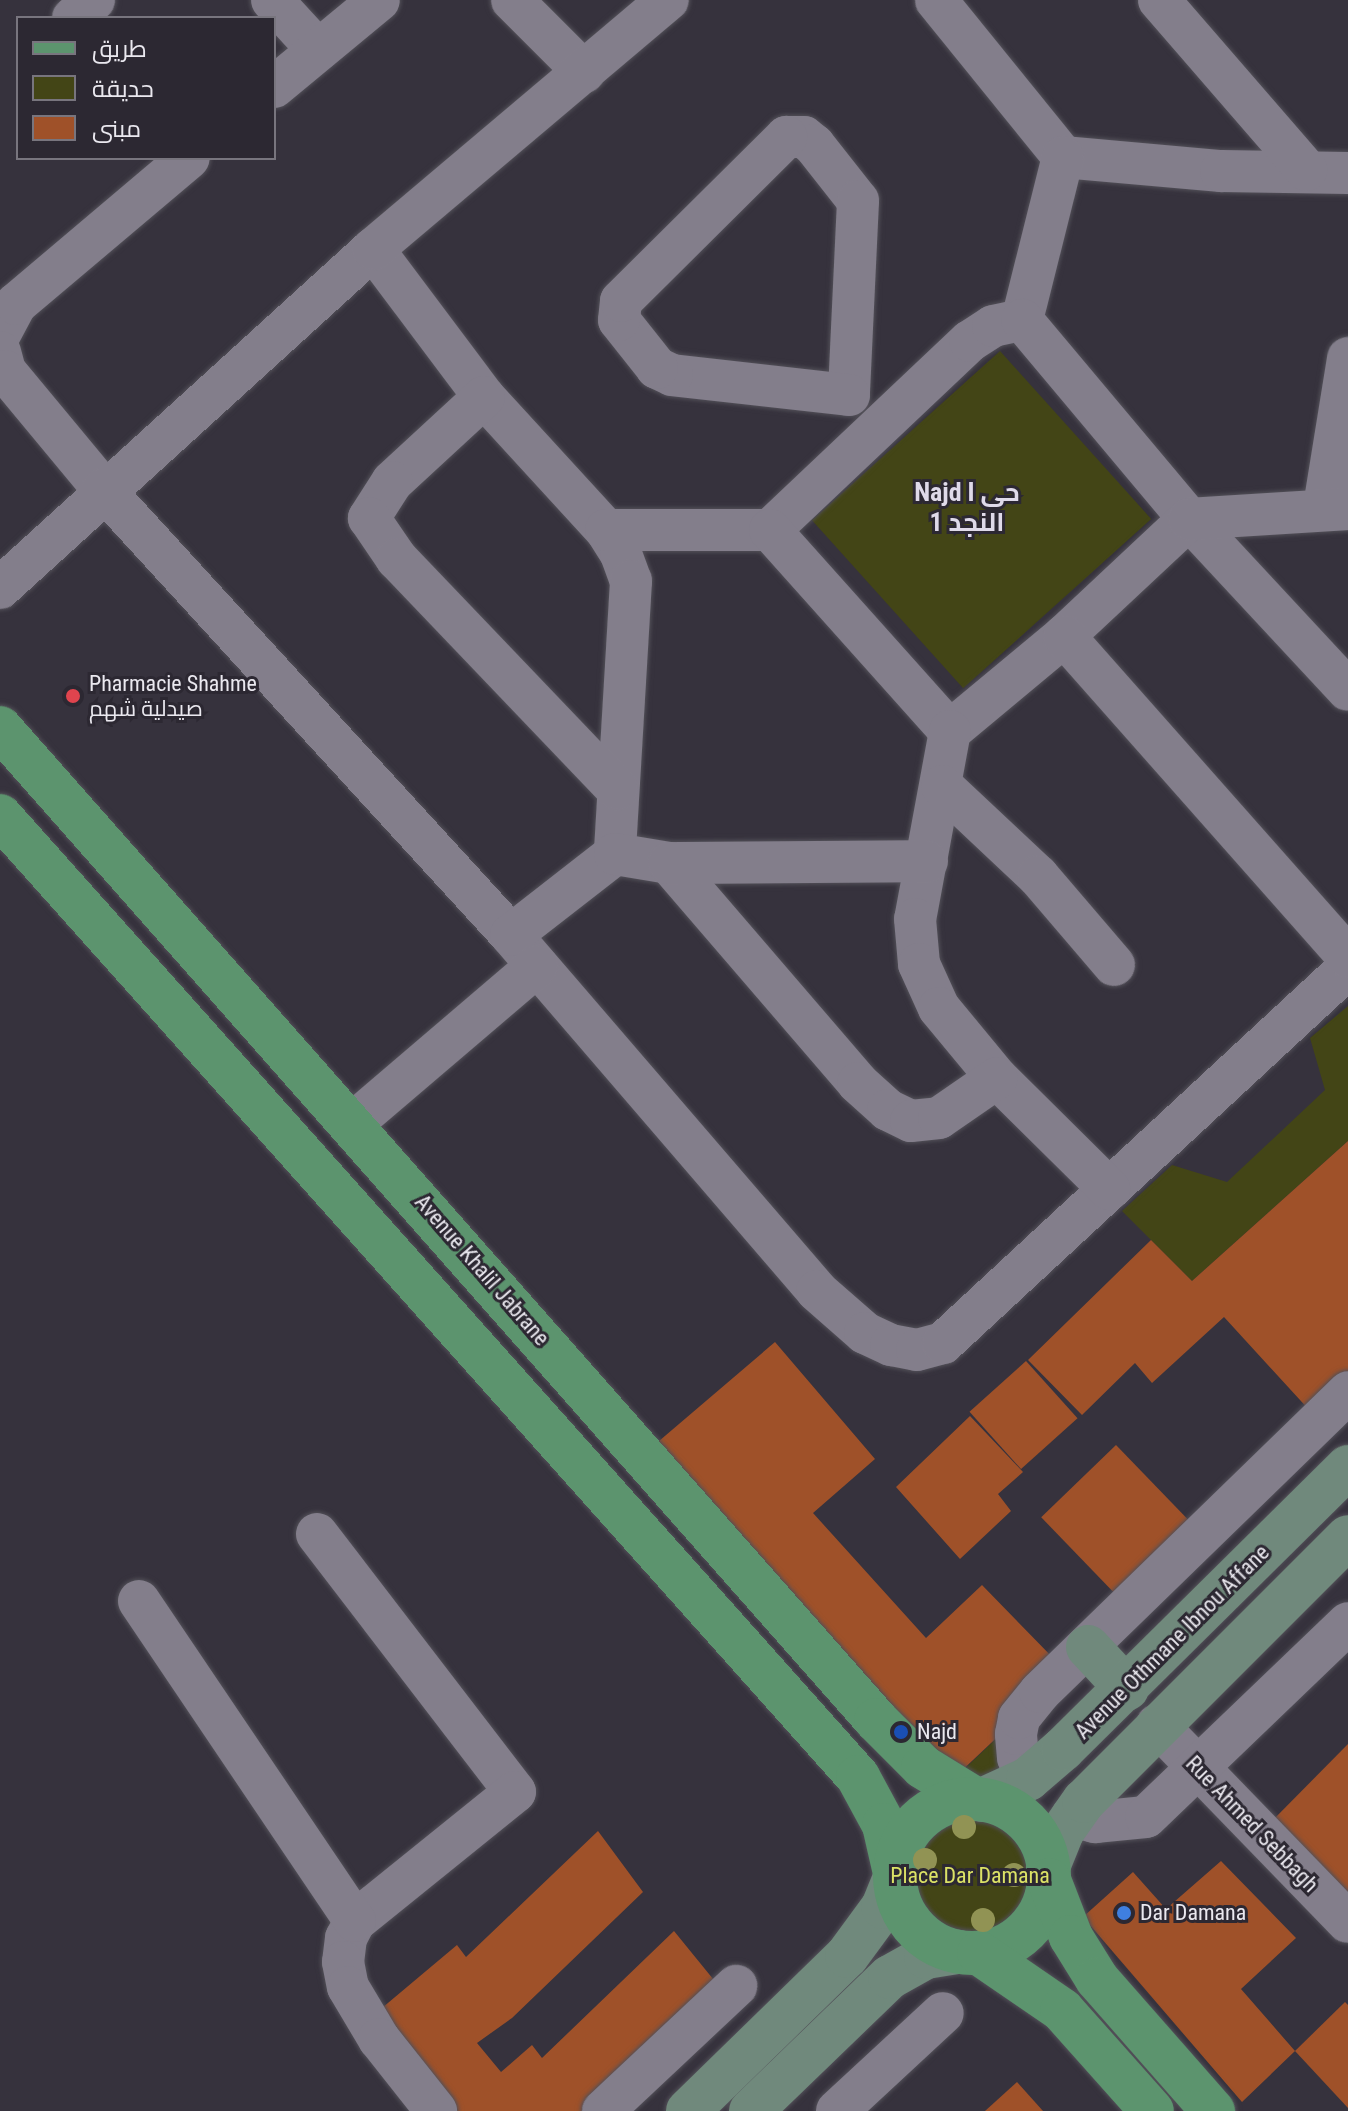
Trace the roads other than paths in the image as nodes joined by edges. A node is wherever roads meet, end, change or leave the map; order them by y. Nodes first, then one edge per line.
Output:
1 (94, 0) edge
2 (272, 0) edge
3 (379, 0) edge
4 (512, 0) edge
5 (668, 0) edge
6 (1159, 0) edge
7 (960, 9) edge
8 (75, 16) edge
9 (318, 50) junction
10 (584, 72) junction
11 (276, 85) edge
12 (1063, 157) junction
13 (187, 160) edge
14 (1306, 170) junction
15 (1348, 173) edge
16 (373, 249) junction
17 (1022, 320) junction
18 (0, 334) edge
19 (0, 352) edge
20 (1348, 358) edge
21 (849, 395) junction
22 (484, 397) junction
23 (884, 420) junction
24 (103, 489) junction
25 (1336, 508) edge
26 (1189, 519) junction
27 (606, 530) junction
28 (770, 530) junction
29 (0, 588) edge
30 (1064, 636) junction
31 (1348, 690) edge
32 (0, 728) edge
33 (950, 731) junction
34 (942, 786) junction
35 (617, 789) junction
36 (0, 816) edge
37 (615, 854) junction
38 (927, 861) junction
39 (669, 863) junction
40 (524, 950) junction
41 (1348, 957) edge
42 (1114, 965) dead end
43 (1348, 968) edge
44 (997, 1078) junction
45 (353, 1123) junction
46 (1109, 1189) junction
47 (1348, 1392) edge
48 (1348, 1467) edge
49 (317, 1534) dead end
50 (1348, 1537) edge
51 (139, 1601) dead end
52 (1348, 1623) edge
53 (1088, 1647) junction
54 (1127, 1689) junction
55 (1157, 1725) junction
56 (1197, 1768) junction
57 (1028, 1779) junction
58 (979, 1800) junction
59 (1072, 1816) junction
60 (1048, 1874) junction
61 (895, 1876) junction
62 (355, 1921) junction
63 (1348, 1922) edge
64 (969, 1952) junction
65 (736, 1986) dead end
66 (943, 2013) dead end
67 (436, 2111) edge
68 (603, 2111) edge
69 (688, 2111) edge
70 (751, 2111) edge
71 (837, 2111) edge
72 (1152, 2111) edge
73 (1213, 2111) edge

1 - 8 street
2 - 9 street
3 - 9 street
4 - 10 street
5 - 10 street
6 - 14 street
7 - 12 street
9 - 11 street
10 - 16 street
12 - 14 street
12 - 17 street
13 - 18 street
14 - 15 street
16 - 22 street
16 - 24 street
17 - 23 street
17 - 26 street
19 - 24 street
20 - 25 street
21 - 21 street
21 - 23 street
22 - 27 street
22 - 35 street
23 - 28 street
24 - 29 street
24 - 40 street
25 - 26 street
26 - 30 street
26 - 31 street
27 - 28 street
27 - 35 street
28 - 33 street
30 - 33 street
30 - 41 street
32 - 45 main road, Avenue Khalil Jabrane
33 - 34 street
34 - 38 street
34 - 42 street
35 - 37 street
36 - 61 main road
37 - 39 street
37 - 40 street
38 - 39 street
38 - 44 street
39 - 44 street
40 - 45 street
40 - 46 street
43 - 46 street
44 - 46 street
45 - 58 main road, Avenue Khalil Jabrane
47 - 53 street
48 - 54 main road, Avenue Othmane Ibnou Affane
49 - 62 street
50 - 55 main road
51 - 62 street
52 - 56 street
53 - 54 main road
53 - 57 street
54 - 57 main road, Avenue Othmane Ibnou Affane
55 - 56 street, Rue Ahmed Sebbagh
55 - 59 main road
56 - 59 street
56 - 63 street, Rue Ahmed Sebbagh
57 - 58 main road, Avenue Othmane Ibnou Affane
58 - 60 main road
58 - 61 main road
59 - 60 main road
60 - 64 main road
60 - 73 main road
61 - 64 main road
61 - 69 main road
62 - 67 street
64 - 70 main road
64 - 72 main road
65 - 68 street
66 - 71 street

